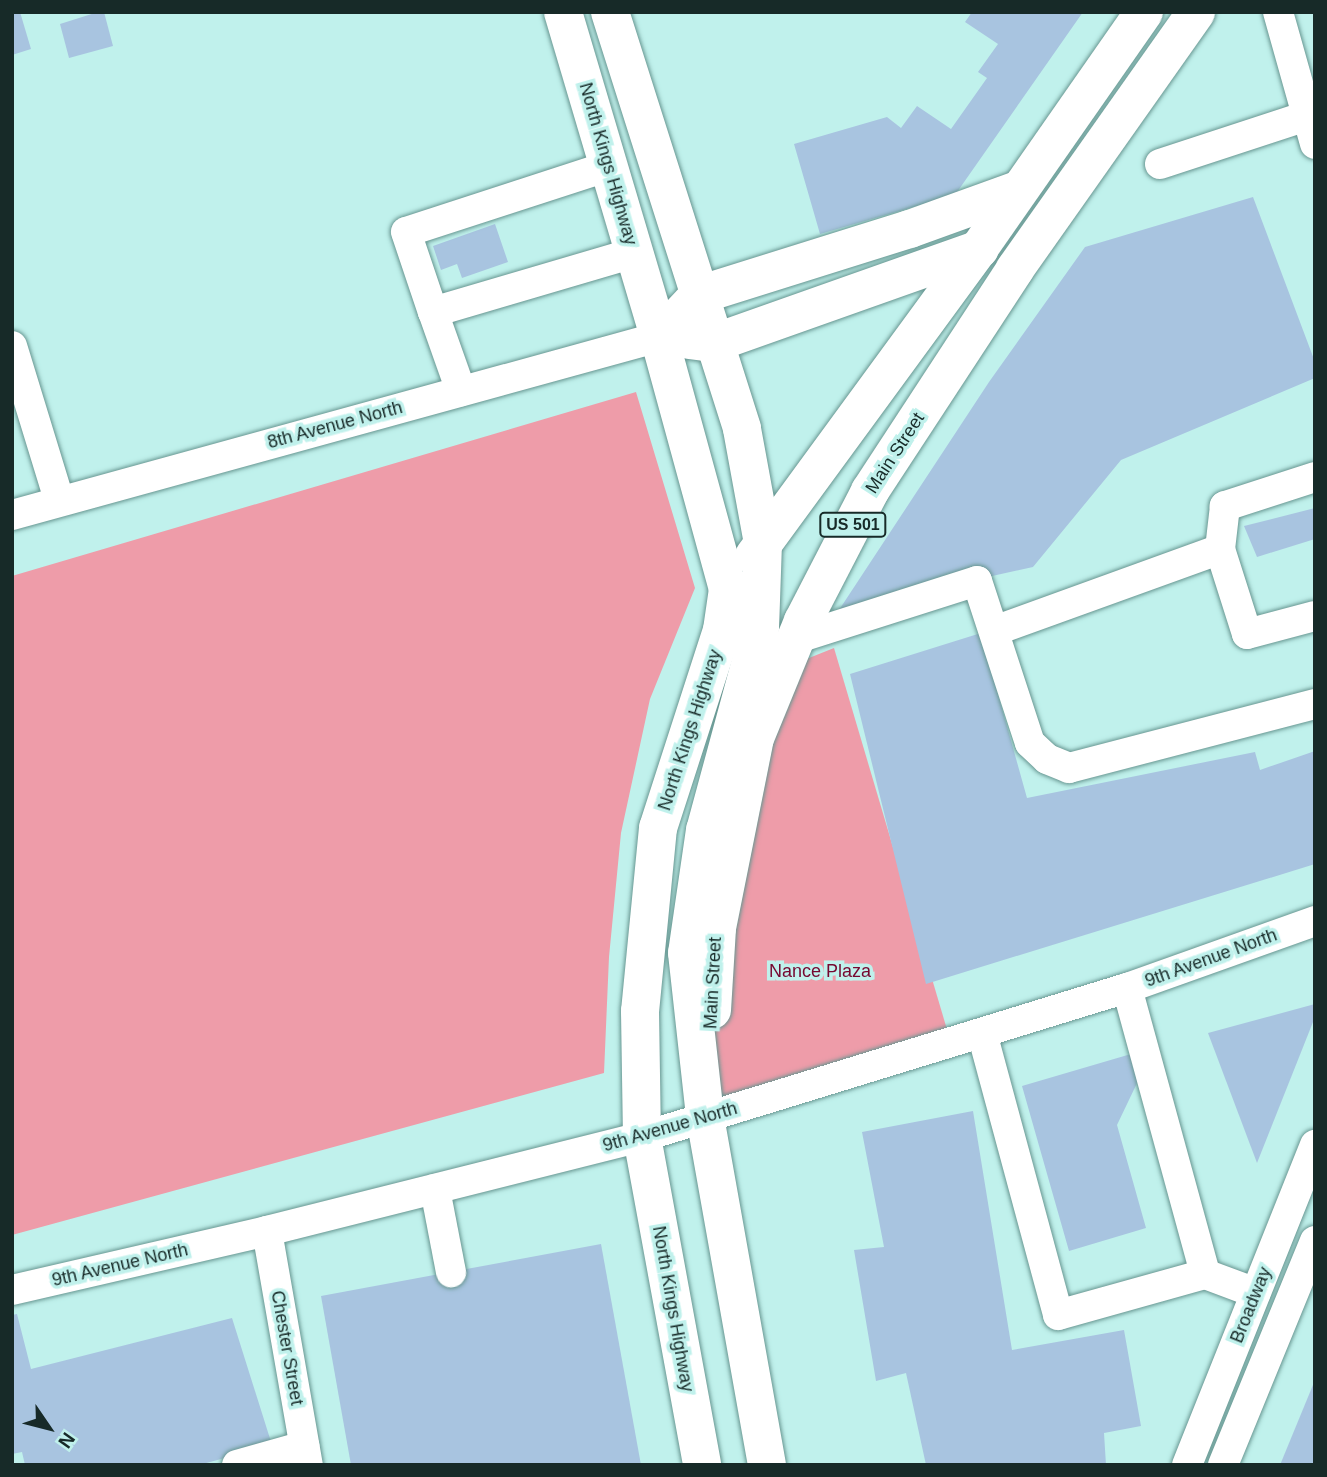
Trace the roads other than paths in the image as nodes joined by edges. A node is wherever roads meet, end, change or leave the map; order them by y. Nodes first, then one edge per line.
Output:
1 (563, 12) edge
2 (610, 12) edge
3 (1144, 12) edge
4 (1196, 12) edge
5 (1278, 12) edge
6 (1307, 116) junction
7 (1315, 144) edge
8 (1160, 164) dead end
9 (608, 166) junction
10 (1018, 190) junction
11 (1052, 218) junction
12 (978, 250) junction
13 (634, 253) junction
14 (699, 295) junction
15 (433, 312) junction
16 (659, 337) junction
17 (714, 343) junction
18 (12, 346) edge
19 (461, 391) junction
20 (1315, 477) edge
21 (59, 500) junction
22 (12, 515) edge
23 (764, 543) junction
24 (1220, 549) junction
25 (728, 589) junction
26 (1315, 616) edge
27 (994, 631) junction
28 (796, 639) junction
29 (1315, 704) edge
30 (1315, 921) edge
31 (1127, 988) junction
32 (982, 1033) junction
33 (705, 1117) junction
34 (642, 1137) junction
35 (1315, 1144) edge
36 (435, 1189) junction
37 (267, 1231) junction
38 (1315, 1241) edge
39 (451, 1272) dead end
40 (1205, 1274) junction
41 (12, 1290) edge
42 (1256, 1293) junction
43 (306, 1455) edge
44 (237, 1465) edge
45 (702, 1465) edge
46 (767, 1465) edge
47 (1187, 1465) edge
48 (1223, 1465) edge

1 - 9 main road, North Kings Highway
2 - 14 main road, North Kings Highway
3 - 10 main road, US 501
4 - 11 main road, Main Street / US 501
5 - 6 street
6 - 7 street
6 - 8 street
9 - 13 main road, North Kings Highway
9 - 15 street
10 - 12 main road, US 501
10 - 14 main road
11 - 12 main road
11 - 28 main road, Main Street / US 501
12 - 17 main road
12 - 23 main road, US 501
13 - 15 street
13 - 16 main road, North Kings Highway
14 - 16 main road
14 - 17 main road, North Kings Highway
15 - 19 street
16 - 17 main road
16 - 19 street, 8th Avenue North
16 - 25 main road, North Kings Highway
17 - 23 main road, North Kings Highway
18 - 21 street
19 - 21 street, 8th Avenue North
20 - 24 street
21 - 22 street, 8th Avenue North
23 - 25 main road, US 501
23 - 33 main road, North Kings Highway
24 - 26 street
24 - 27 street
25 - 34 main road, North Kings Highway
27 - 28 street
27 - 29 street
28 - 33 main road, Main Street / US 501
30 - 31 street, 9th Avenue North
31 - 32 street, 9th Avenue North
31 - 40 street
32 - 33 street, 9th Avenue North
32 - 40 street
33 - 34 street, 9th Avenue North
33 - 46 main road, North Kings Highway
34 - 36 street, 9th Avenue North
34 - 45 main road, North Kings Highway
35 - 42 street, Broadway
36 - 37 street, 9th Avenue North
36 - 39 street
37 - 41 street, 9th Avenue North
37 - 43 street, Chester Street
38 - 48 street, Broadway
40 - 42 street
42 - 47 street, Broadway
43 - 44 street

